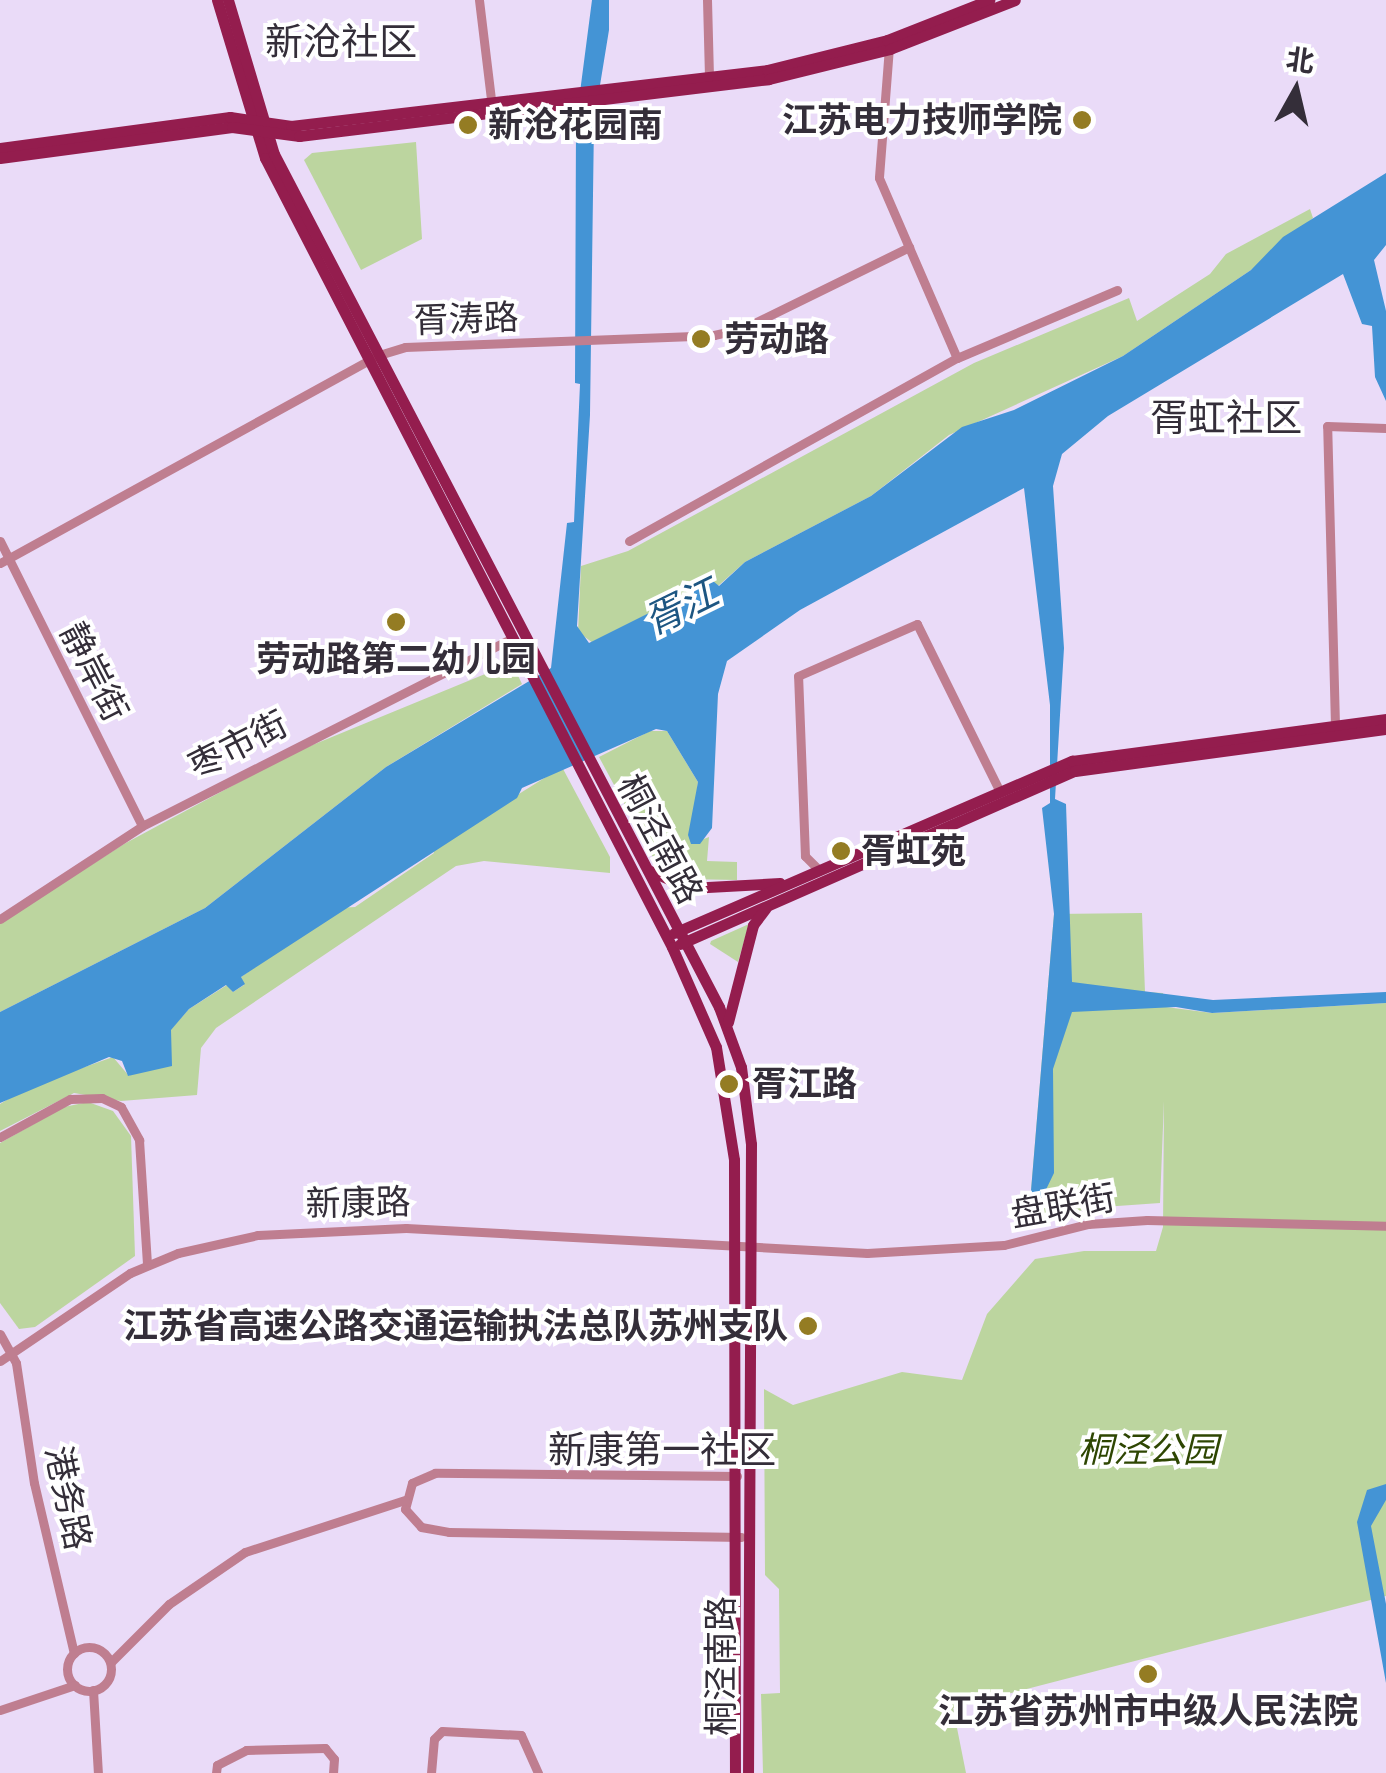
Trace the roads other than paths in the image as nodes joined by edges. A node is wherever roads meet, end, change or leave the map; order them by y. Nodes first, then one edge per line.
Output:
1 (218, 0) edge
2 (228, 0) edge
3 (479, 0) edge
4 (707, 0) edge
5 (989, 0) edge
6 (1007, 2) edge
7 (888, 44) junction
8 (709, 78) junction
9 (600, 95) junction
10 (492, 109) junction
11 (258, 126) junction
12 (0, 148) edge
13 (0, 158) edge
14 (909, 247) junction
15 (1117, 290) dead end
16 (375, 358) junction
17 (957, 358) junction
18 (1386, 428) edge
19 (0, 541) edge
20 (629, 541) dead end
21 (3, 561) edge
22 (512, 638) junction
23 (535, 671) junction
24 (1386, 719) edge
25 (1336, 725) junction
26 (1386, 729) edge
27 (1099, 759) junction
28 (587, 772) junction
29 (1021, 786) junction
30 (999, 790) junction
31 (142, 826) junction
32 (645, 868) junction
33 (819, 870) junction
34 (794, 881) junction
35 (771, 903) junction
36 (0, 919) edge
37 (675, 939) junction
38 (728, 1026) junction
39 (0, 1136) edge
40 (1386, 1226) edge
41 (732, 1242) junction
42 (750, 1244) junction
43 (147, 1265) junction
44 (0, 1334) edge
45 (12, 1353) junction
46 (0, 1361) edge
47 (742, 1475) junction
48 (405, 1500) junction
49 (742, 1537) junction
50 (74, 1653) junction
51 (110, 1662) junction
52 (75, 1685) junction
53 (94, 1690) junction
54 (0, 1710) edge
55 (98, 1773) edge
56 (216, 1773) edge
57 (333, 1773) edge
58 (430, 1773) edge
59 (538, 1773) edge
60 (736, 1773) edge
61 (748, 1773) edge

1 - 11 main road, 桐泾南路
2 - 11 main road, 桐泾南路
3 - 10 street
4 - 8 street
5 - 7 main road
6 - 7 main road
7 - 8 main road
7 - 9 main road
7 - 14 street
8 - 9 main road
9 - 10 main road
10 - 11 main road
11 - 12 main road
11 - 13 main road
11 - 16 main road, 桐泾南路
14 - 16 street, 胥涛路
14 - 17 street
15 - 17 street
16 - 21 street, 胥涛路
16 - 22 main road, 桐泾南路
16 - 23 main road, 桐泾南路
17 - 20 street
18 - 25 street
19 - 21 street, 静岸街
21 - 31 street, 静岸街
22 - 23 main road, 桐泾南路
22 - 31 street, 枣市街
23 - 28 main road, 桐泾南路
24 - 25 main road
25 - 27 main road
26 - 27 main road
27 - 29 main road
28 - 32 main road, 桐泾南路
28 - 37 main road, 桐泾南路
29 - 30 main road
29 - 35 main road
30 - 33 main road
30 - 33 street
31 - 36 street, 枣市街
32 - 34 main road
32 - 37 main road, 桐泾南路
33 - 34 main road
34 - 37 main road
35 - 37 main road
35 - 38 main road
37 - 38 main road, 桐泾南路
37 - 41 main road, 桐泾南路
38 - 42 main road, 桐泾南路
39 - 43 street
40 - 42 street, 盘联街
41 - 42 street, 新康路
41 - 43 street, 新康路
41 - 47 main road, 桐泾南路
42 - 47 main road, 桐泾南路
43 - 45 street, 新康路
44 - 45 street
45 - 46 street, 新康路
45 - 50 street, 港务路
47 - 48 street
47 - 49 main road, 桐泾南路
48 - 49 street
48 - 51 street
49 - 60 main road, 桐泾南路
49 - 61 main road, 桐泾南路
50 - 51 street
50 - 52 street
51 - 53 street
52 - 53 street
52 - 54 street
53 - 55 street
56 - 57 street
58 - 59 street

